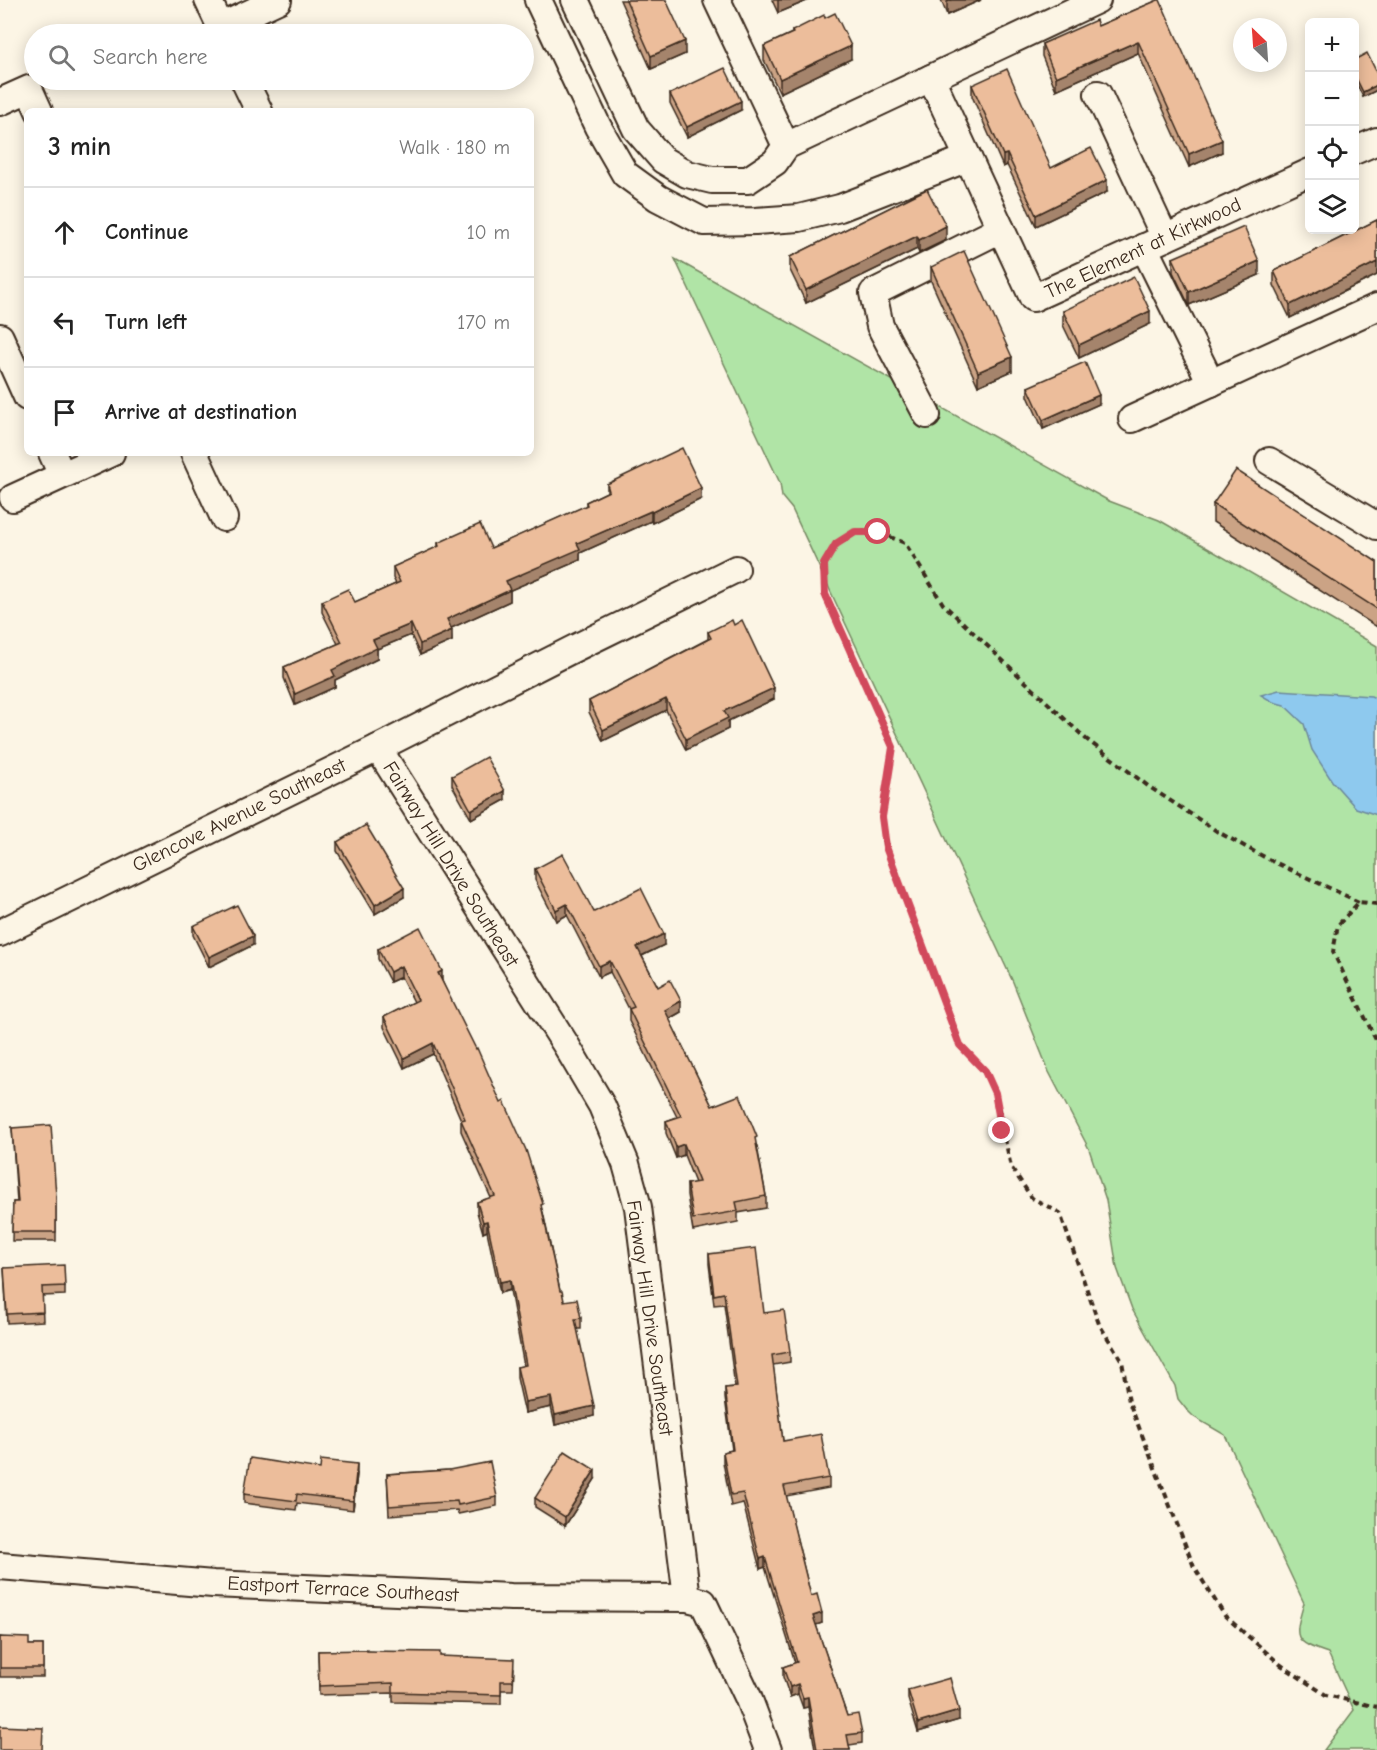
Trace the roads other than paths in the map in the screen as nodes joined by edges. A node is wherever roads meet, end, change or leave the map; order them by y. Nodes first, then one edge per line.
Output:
1 (208, 0) edge
2 (278, 0) edge
3 (538, 0) edge
4 (575, 0) edge
5 (717, 0) edge
6 (1097, 0) edge
7 (1053, 9) edge
8 (218, 24) edge
9 (236, 24) edge
10 (930, 78) junction
11 (27, 90) edge
12 (29, 90) edge
13 (249, 90) edge
14 (1098, 94) dead end
15 (0, 102) edge
16 (38, 108) edge
17 (258, 108) edge
18 (1377, 141) edge
19 (786, 146) junction
20 (1359, 149) edge
21 (968, 158) junction
22 (1305, 174) edge
23 (748, 180) junction
24 (754, 221) junction
25 (1001, 229) junction
26 (1155, 242) junction
27 (1377, 307) edge
28 (0, 337) edge
29 (1211, 383) junction
30 (24, 390) edge
31 (927, 416) dead end
32 (1132, 419) dead end
33 (96, 456) edge
34 (195, 456) edge
35 (1269, 461) dead end
36 (57, 464) edge
37 (13, 498) dead end
38 (224, 518) dead end
39 (1377, 526) edge
40 (736, 568) dead end
41 (378, 748) junction
42 (0, 933) edge
43 (0, 1566) edge
44 (687, 1598) junction
45 (768, 1750) edge

1 - 8 street
2 - 9 street
3 - 24 street
4 - 23 street
5 - 19 street
6 - 7 street
7 - 10 street
10 - 19 street
10 - 21 street, The Element at Kirkwood
11 - 15 street
12 - 16 street
13 - 17 street
14 - 26 street
18 - 20 street
19 - 23 street
21 - 24 street
21 - 25 street, The Element at Kirkwood
22 - 26 street, The Element at Kirkwood
23 - 24 street
25 - 26 street, The Element at Kirkwood
25 - 31 street
26 - 29 street
27 - 29 street
28 - 30 street
29 - 32 street
33 - 36 street
34 - 38 street
35 - 39 street
36 - 37 street
40 - 41 street, Glencove Avenue Southeast
41 - 42 street, Glencove Avenue Southeast
41 - 44 street, Fairway Hill Drive Southeast
43 - 44 street, Eastport Terrace Southeast
44 - 45 street

